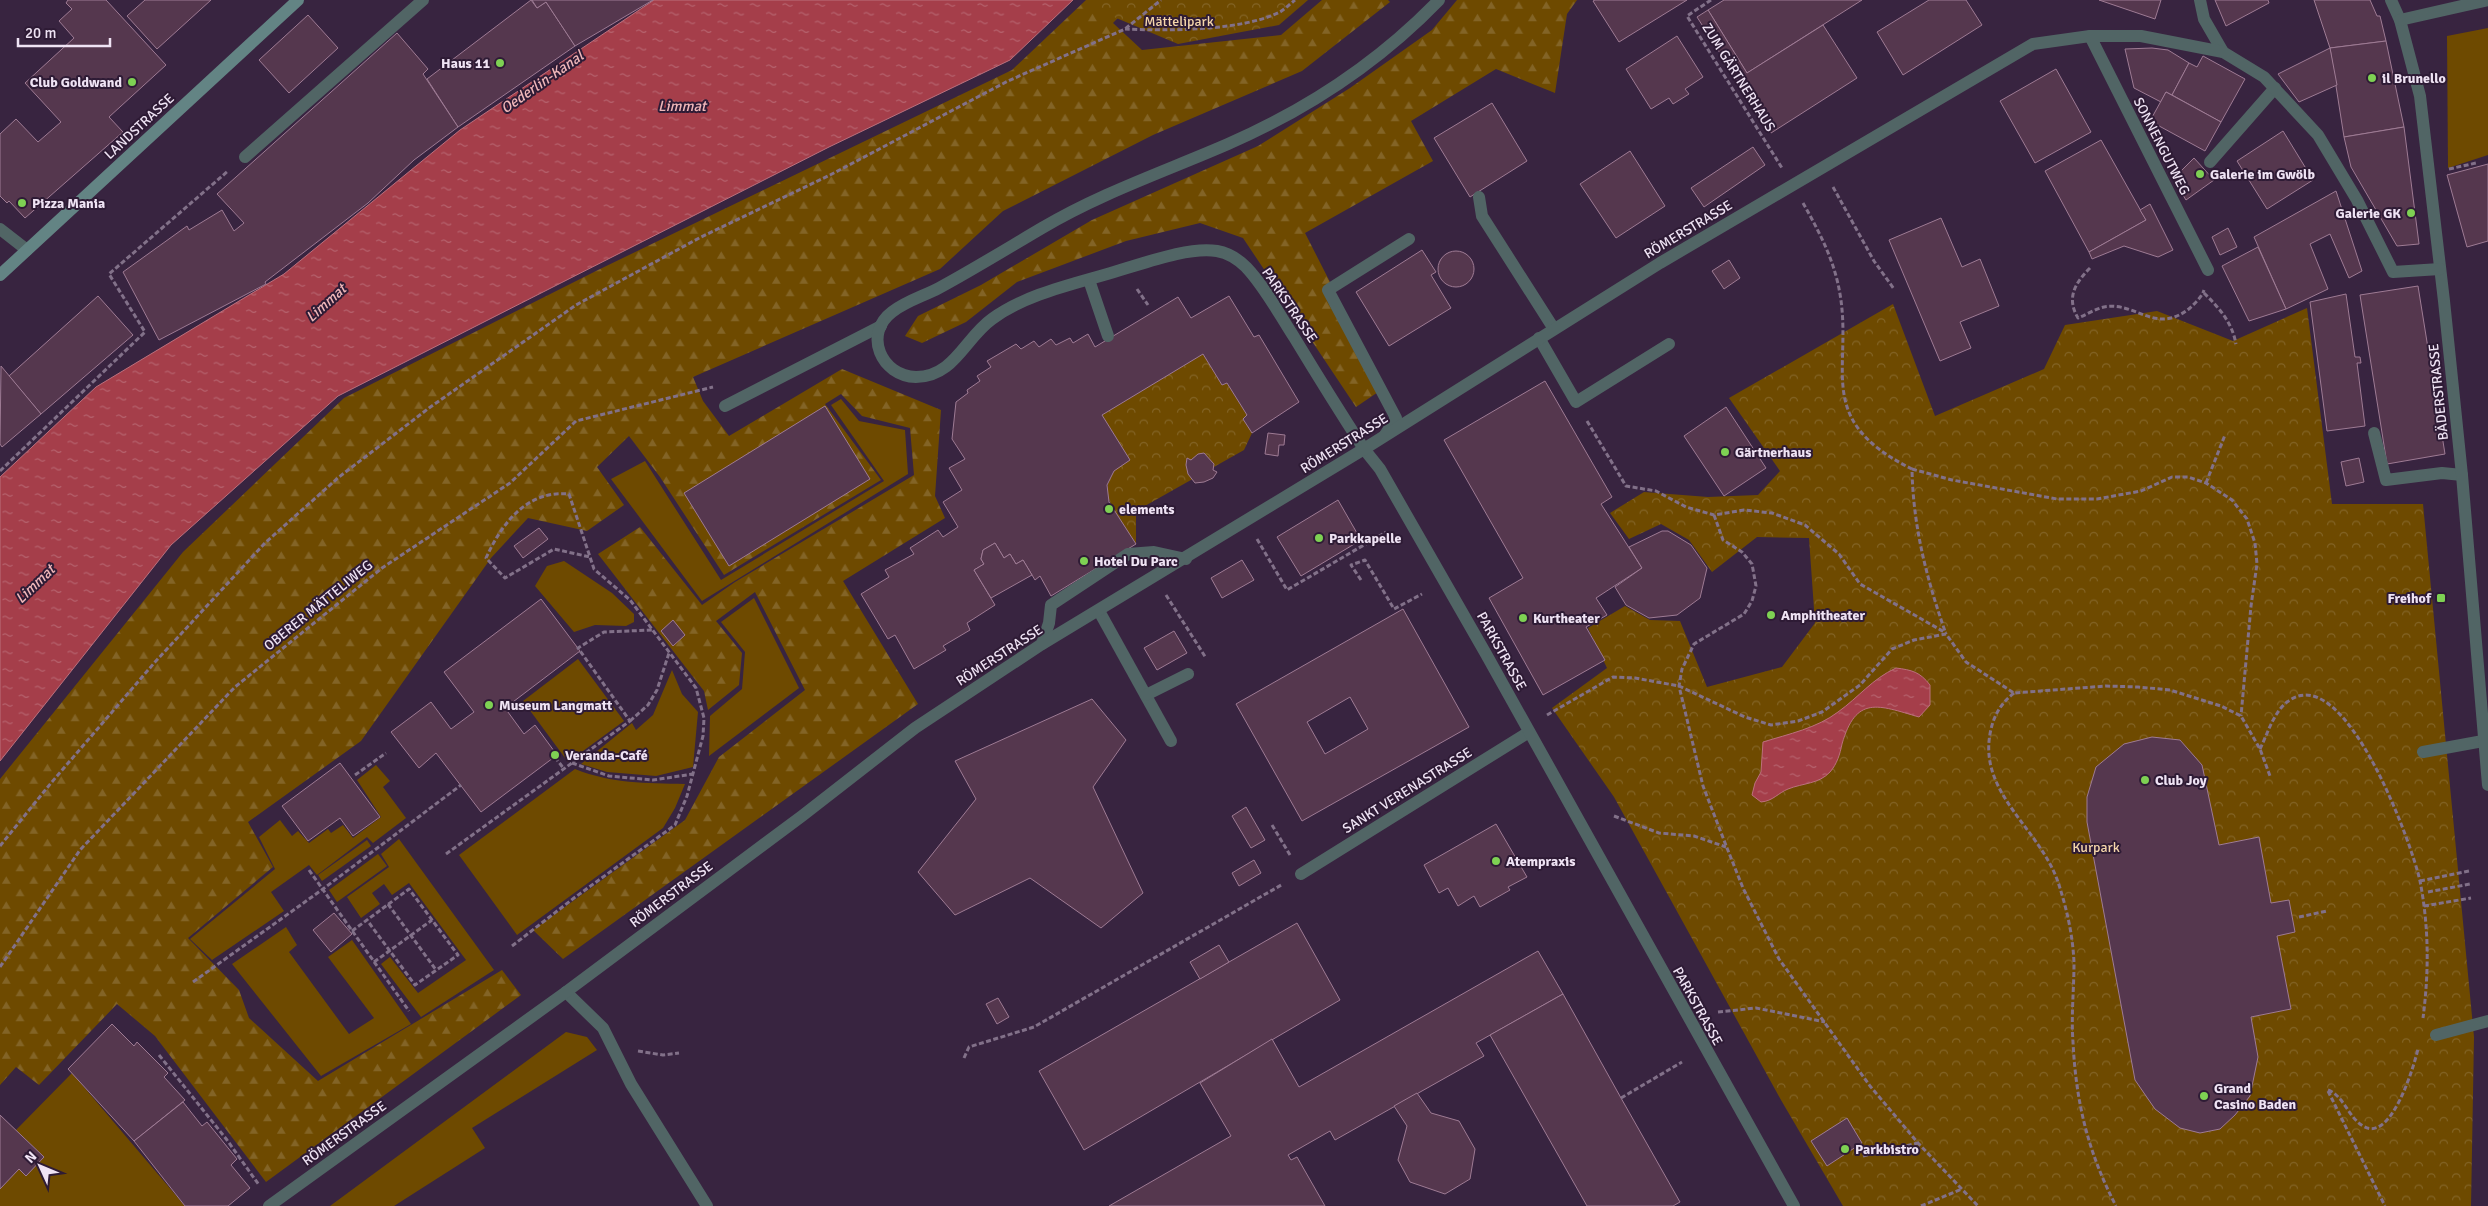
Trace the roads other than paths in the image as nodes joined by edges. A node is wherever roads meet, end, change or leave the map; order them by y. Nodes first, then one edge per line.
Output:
1 (298, 0) edge
2 (423, 0) edge
3 (1439, 0) edge
4 (2200, 0) edge
5 (2391, 0) edge
6 (2483, 1) edge
7 (2400, 20) junction
8 (2090, 36) junction
9 (2223, 52) junction
10 (2275, 88) junction
11 (245, 157) road end
12 (2210, 162) dead end
13 (1478, 197) dead end
14 (0, 229) edge
15 (1409, 239) dead end
16 (27, 250) junction
17 (2440, 269) junction
18 (2208, 270) road end
19 (0, 275) edge
20 (1089, 280) junction
21 (881, 326) junction
22 (1554, 329) junction
23 (1108, 336) dead end
24 (1539, 338) junction
25 (1669, 344) dead end
26 (725, 406) road end
27 (2374, 433) dead end
28 (1385, 435) junction
29 (1364, 449) junction
30 (2462, 475) junction
31 (1186, 558) junction
32 (1098, 611) junction
33 (1042, 644) junction
34 (1188, 674) dead end
35 (1146, 695) junction
36 (1529, 732) junction
37 (1171, 741) dead end
38 (2484, 741) junction
39 (2422, 752) dead end
40 (2488, 785) edge
41 (1301, 874) road end
42 (566, 992) junction
43 (2488, 1022) edge
44 (2436, 1035) dead end
45 (270, 1206) edge
46 (707, 1206) edge
47 (1794, 1206) edge

1 - 16 main road, LANDSTRASSE
2 - 11 street
3 - 21 street
4 - 9 street
5 - 7 street, BÄDERSTRASSE
6 - 7 street
7 - 17 street, BÄDERSTRASSE
8 - 9 street, RÖMERSTRASSE
8 - 18 street, SONNENGUTWEG
8 - 22 street, RÖMERSTRASSE
9 - 10 street, RÖMERSTRASSE
10 - 12 street
10 - 17 street, RÖMERSTRASSE
13 - 22 street
14 - 16 street
15 - 28 street
16 - 19 main road, LANDSTRASSE
17 - 30 street, BÄDERSTRASSE
20 - 21 street, PARKSTRASSE
20 - 23 street
20 - 29 street, PARKSTRASSE
21 - 26 street
22 - 24 street, RÖMERSTRASSE
24 - 25 street
24 - 28 street, RÖMERSTRASSE
27 - 30 street
28 - 29 street, RÖMERSTRASSE
29 - 31 street, RÖMERSTRASSE
29 - 36 street, PARKSTRASSE
30 - 38 street, BÄDERSTRASSE
31 - 32 street, RÖMERSTRASSE
31 - 33 street
32 - 33 street, RÖMERSTRASSE
32 - 35 street
33 - 42 street, RÖMERSTRASSE
34 - 35 street
35 - 37 street
36 - 41 street, SANKT VERENASTRASSE
36 - 47 street, PARKSTRASSE
38 - 39 street
38 - 40 street, BÄDERSTRASSE
42 - 45 street, RÖMERSTRASSE
42 - 46 street
43 - 44 street

